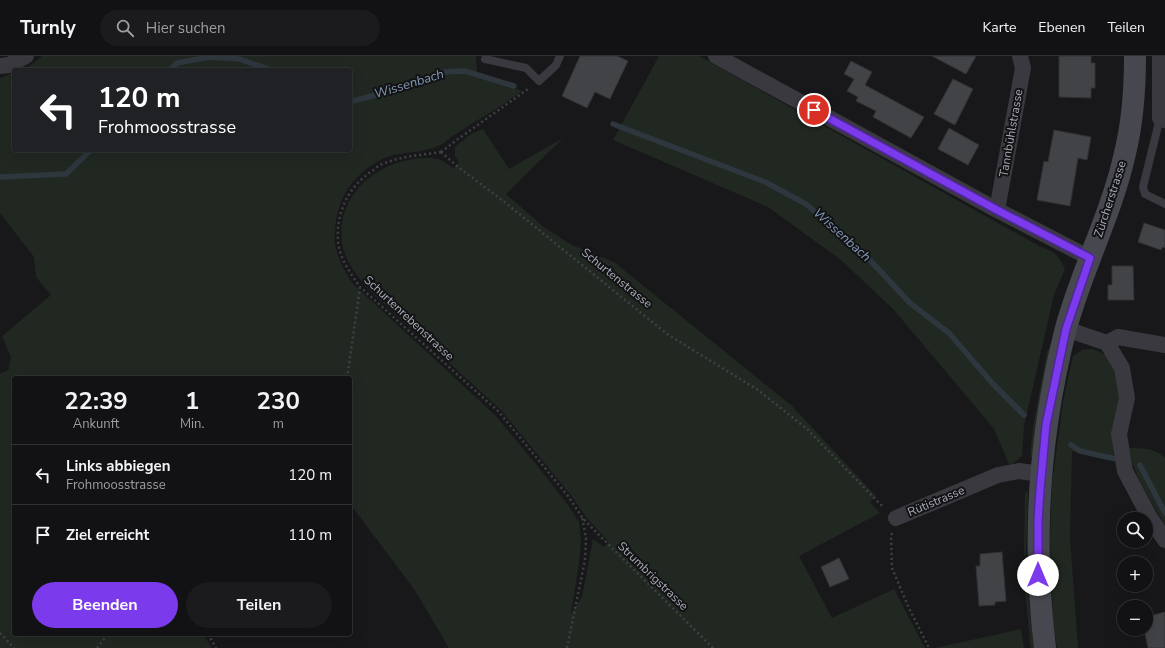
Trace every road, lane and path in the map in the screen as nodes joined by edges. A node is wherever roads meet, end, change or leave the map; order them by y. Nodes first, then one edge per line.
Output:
1 (26, 56) edge
2 (560, 56) edge
3 (716, 56) edge
4 (1020, 56) edge
5 (1135, 56) edge
6 (1160, 56) edge
7 (485, 59) dead end
8 (0, 66) edge
9 (539, 81) junction
10 (1163, 119) edge
11 (441, 152) junction
12 (1165, 204) edge
13 (997, 210) junction
14 (1090, 258) junction
15 (360, 287) junction
16 (1066, 329) junction
17 (1107, 343) junction
18 (1165, 345) edge
19 (346, 376) edge
20 (1041, 474) junction
21 (582, 517) junction
22 (896, 518) junction
23 (1165, 540) edge
24 (0, 633) edge
25 (106, 636) edge
26 (209, 636) edge
27 (14, 648) edge
28 (97, 648) edge
29 (216, 648) edge
30 (567, 648) edge
31 (713, 648) edge
32 (929, 648) edge
33 (1045, 648) edge

1 - 8 street
2 - 9 lane
3 - 13 street
4 - 13 street, Tannbühlstrasse
5 - 14 main road, Zürcherstrasse
6 - 10 street
7 - 9 lane
9 - 11 path
10 - 12 lane
11 - 15 path, Schurtenrebenstrasse
11 - 22 path, Schurtenstrasse
13 - 14 street
14 - 16 main road, Zürcherstrasse
15 - 19 path
15 - 21 path, Schurtenrebenstrasse
16 - 17 street
16 - 20 main road, Zürcherstrasse
17 - 18 street
17 - 23 street
20 - 22 street, Rütistrasse
20 - 33 main road, Zürcherstrasse
21 - 30 path
21 - 31 path, Strumbrigstrasse
22 - 32 path, Rütistrasse
24 - 27 path
25 - 28 path
26 - 29 path

